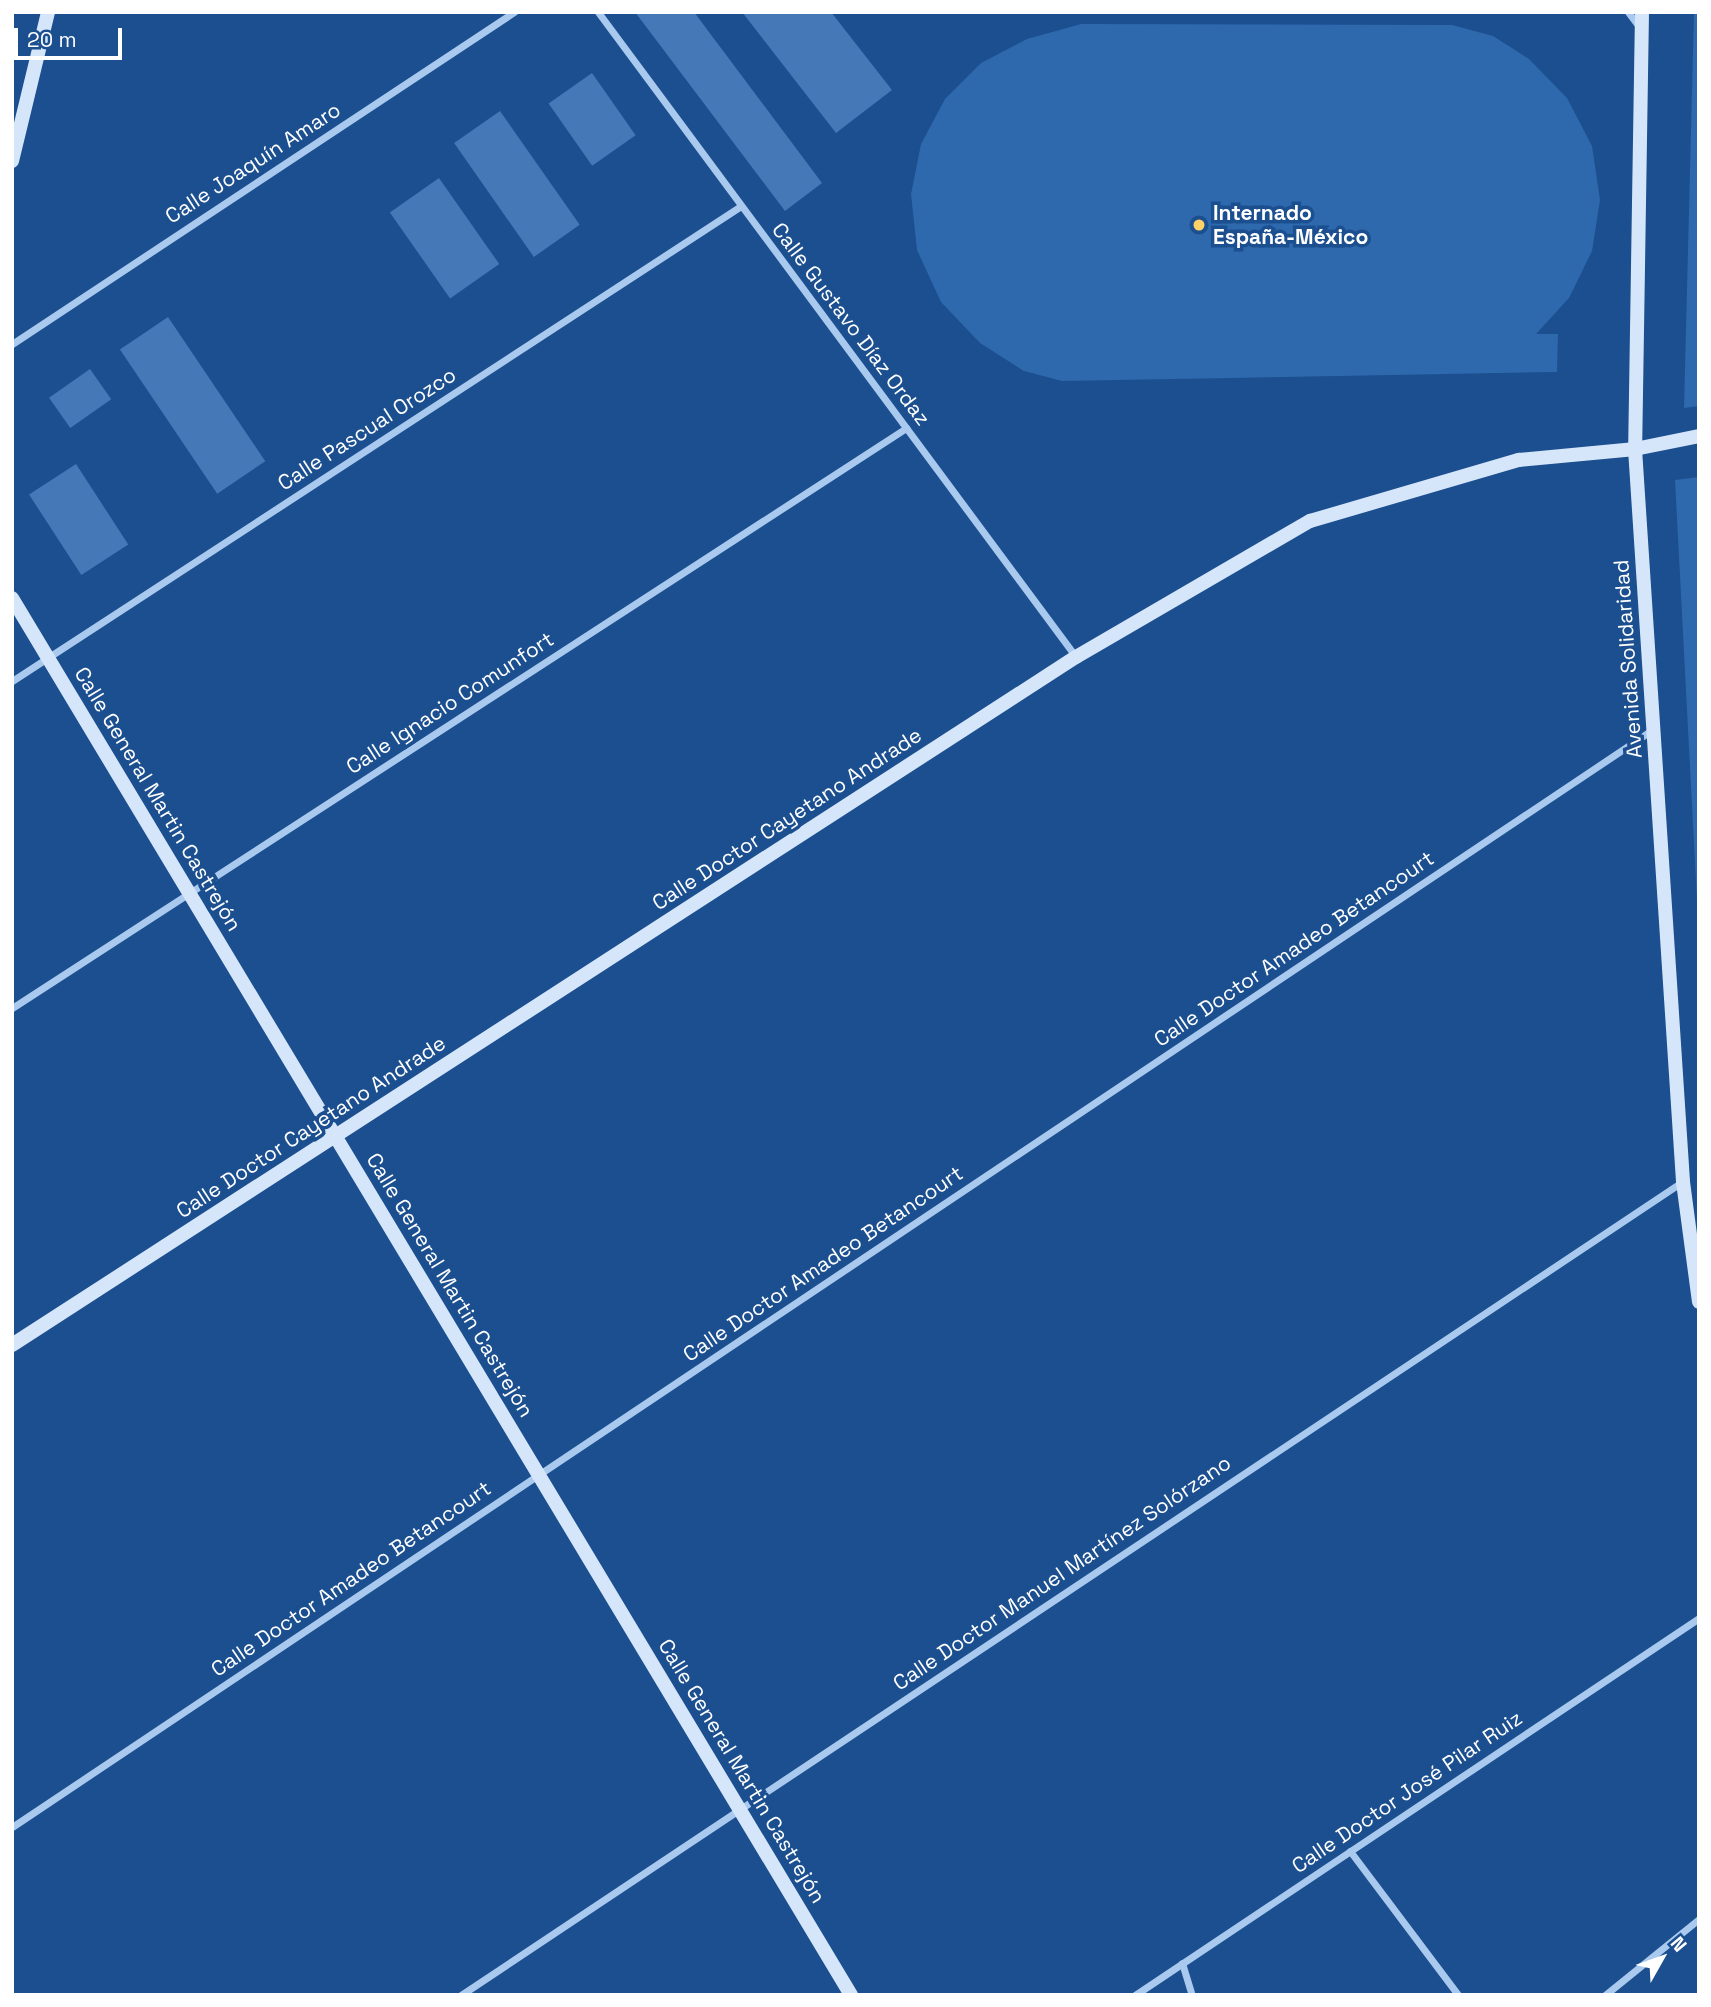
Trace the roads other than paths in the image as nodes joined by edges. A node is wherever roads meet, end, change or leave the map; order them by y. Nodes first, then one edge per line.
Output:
1 (48, 12) edge
2 (514, 12) edge
3 (598, 12) edge
4 (1628, 12) edge
5 (1642, 12) edge
6 (1640, 28) junction
7 (12, 161) edge
8 (741, 206) junction
9 (12, 344) edge
10 (906, 428) junction
11 (1699, 436) edge
12 (1635, 449) junction
13 (12, 598) edge
14 (1076, 657) junction
15 (48, 658) junction
16 (12, 681) edge
17 (1653, 730) junction
18 (190, 893) junction
19 (12, 1008) edge
20 (335, 1135) junction
21 (1683, 1182) junction
22 (1699, 1302) edge
23 (12, 1345) edge
24 (539, 1474) junction
25 (1699, 1618) edge
26 (740, 1808) junction
27 (12, 1827) edge
28 (1350, 1851) junction
29 (1699, 1919) edge
30 (1182, 1963) junction
31 (461, 1995) edge
32 (851, 1995) edge
33 (1135, 1995) edge
34 (1192, 1995) edge
35 (1458, 1995) edge
36 (1605, 1995) edge

1 - 7 street
2 - 9 street, Calle Joaquín Amaro
3 - 8 street, Calle Gustavo Díaz Ordaz
4 - 6 street
5 - 6 street, Avenida Solidaridad
6 - 12 street, Avenida Solidaridad
8 - 10 street, Calle Gustavo Díaz Ordaz
8 - 15 street, Calle Pascual Orozco
10 - 14 street, Calle Gustavo Díaz Ordaz
10 - 18 street, Calle Ignacio Comunfort
11 - 12 street, Calle Doctor Cayetano Andrade
12 - 14 street, Calle Doctor Cayetano Andrade
12 - 17 street, Avenida Solidaridad
13 - 15 street, Calle General Martin Castrejón
14 - 20 street, Calle Doctor Cayetano Andrade
15 - 16 street, Calle Pascual Orozco
15 - 18 street, Calle General Martin Castrejón
17 - 21 street, Avenida Solidaridad
17 - 24 street, Calle Doctor Amadeo Betancourt
18 - 19 street, Calle Ignacio Comunfort
18 - 20 street, Calle General Martin Castrejón
20 - 23 street, Calle Doctor Cayetano Andrade
20 - 24 street, Calle General Martin Castrejón
21 - 22 street, Avenida Solidaridad
21 - 26 street, Calle Doctor Manuel Martínez Solórzano
24 - 26 street, Calle General Martin Castrejón
24 - 27 street, Calle Doctor Amadeo Betancourt
25 - 28 street, Calle Doctor José Pilar Ruiz
26 - 31 street, Calle Doctor Manuel Martínez Solórzano
26 - 32 street, Calle General Martin Castrejón
28 - 30 street, Calle Doctor José Pilar Ruiz
28 - 35 street
29 - 36 street
30 - 33 street, Calle Doctor José Pilar Ruiz
30 - 34 street

